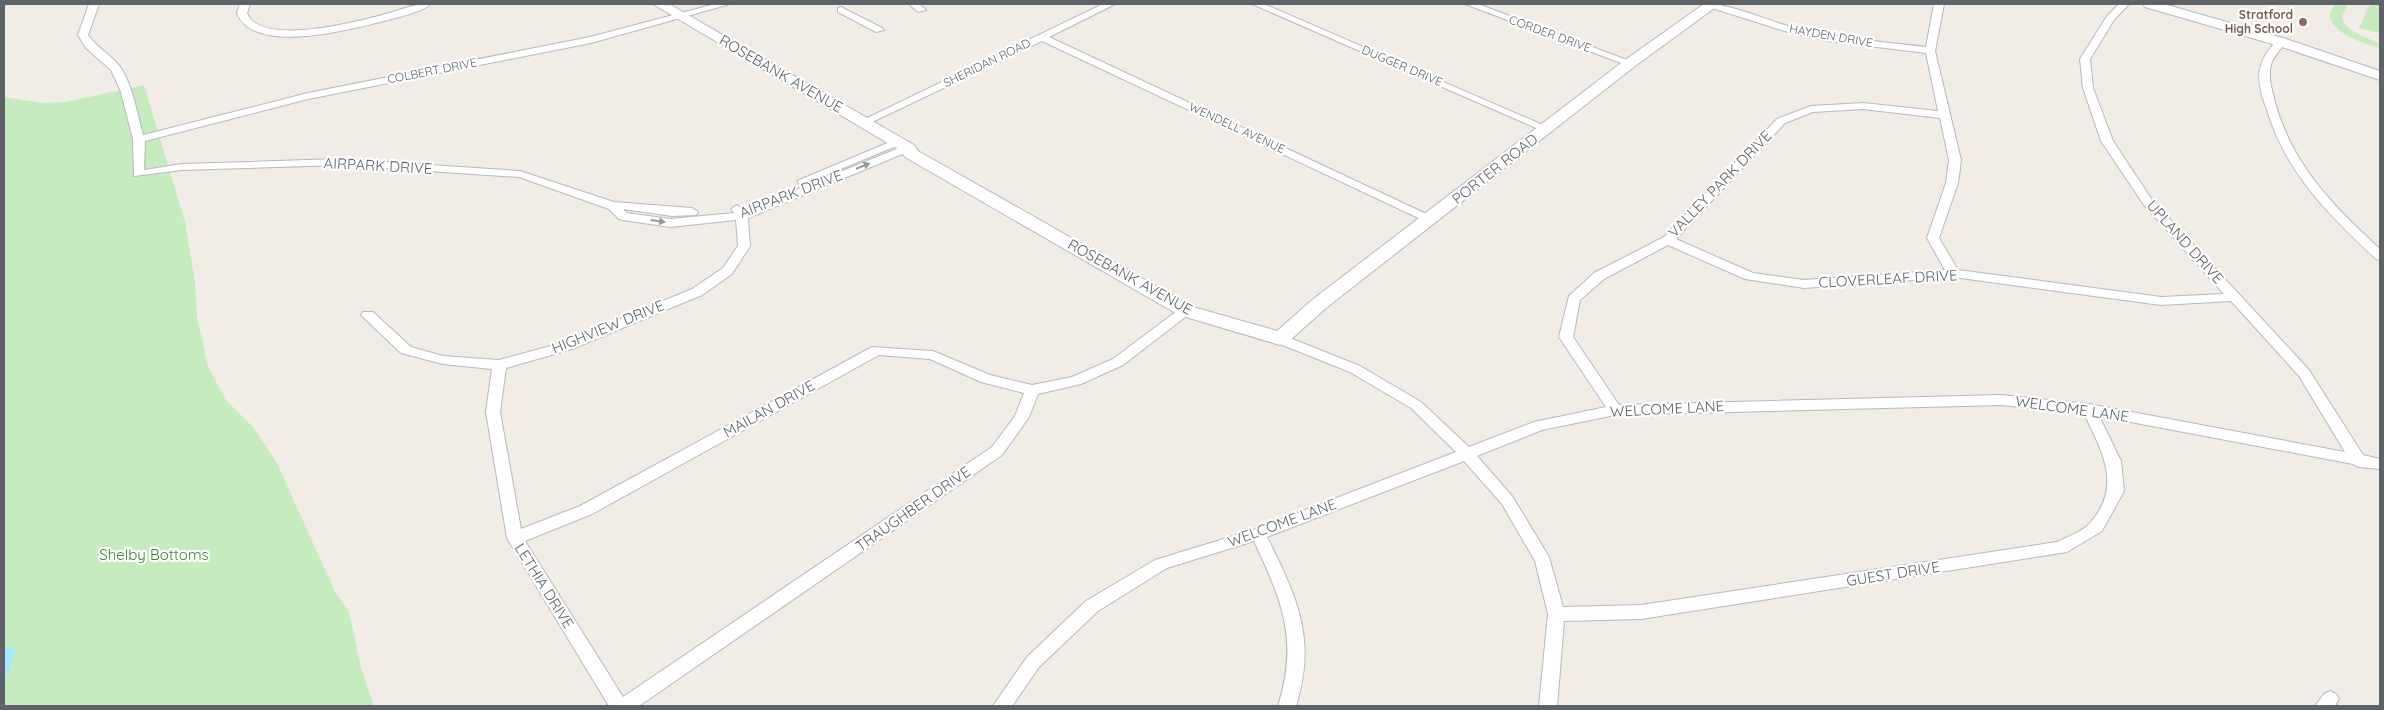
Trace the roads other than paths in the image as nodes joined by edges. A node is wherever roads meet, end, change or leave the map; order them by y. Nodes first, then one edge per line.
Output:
1 (94, 4) edge
2 (245, 4) edge
3 (426, 4) edge
4 (660, 4) edge
5 (725, 4) edge
6 (857, 4) edge
7 (1110, 4) edge
8 (1258, 4) edge
9 (1470, 4) edge
10 (1709, 4) edge
11 (1939, 4) edge
12 (2124, 4) edge
13 (2150, 4) edge
14 (679, 15) junction
15 (879, 30) dead end
16 (1042, 37) junction
17 (2281, 42) junction
18 (1930, 50) junction
19 (1630, 63) junction
20 (2380, 76) edge
21 (1945, 115) junction
22 (864, 122) junction
23 (1548, 129) junction
24 (139, 139) junction
25 (902, 145) junction
26 (739, 212) junction
27 (1431, 219) junction
28 (1668, 240) junction
29 (2380, 256) edge
30 (1953, 273) junction
31 (2234, 297) junction
32 (1186, 311) junction
33 (368, 315) dead end
34 (1280, 339) junction
35 (500, 365) junction
36 (1032, 390) junction
37 (2089, 409) junction
38 (1615, 410) junction
39 (1466, 453) junction
40 (2359, 462) junction
41 (2380, 464) edge
42 (1258, 534) junction
43 (515, 538) junction
44 (1556, 614) junction
45 (619, 706) edge
46 (625, 706) edge
47 (1002, 706) edge
48 (1288, 706) edge
49 (1548, 706) edge

1 - 24 street
2 - 3 street
4 - 14 street, ROSEBANK AVENUE
5 - 14 street, COLBERT DRIVE
6 - 15 street
7 - 16 street, SHERIDAN ROAD
8 - 23 street, DUGGER DRIVE
9 - 19 street, CORDER DRIVE
10 - 18 street, HAYDEN DRIVE
10 - 19 street, PORTER ROAD
11 - 18 street
12 - 31 street, UPLAND DRIVE
13 - 17 street
14 - 22 street, ROSEBANK AVENUE
14 - 24 street, COLBERT DRIVE
16 - 22 street, SHERIDAN ROAD
16 - 27 street, WENDELL AVENUE
17 - 20 street
17 - 29 street
18 - 21 street
19 - 23 street, PORTER ROAD
21 - 28 street, VALLEY PARK DRIVE
21 - 30 street
22 - 25 street, ROSEBANK AVENUE
23 - 27 street, PORTER ROAD
24 - 26 street, AIRPARK DRIVE
25 - 26 street, AIRPARK DRIVE
25 - 32 street, ROSEBANK AVENUE
26 - 35 street, HIGHVIEW DRIVE
27 - 34 street, PORTER ROAD
28 - 30 street, CLOVERLEAF DRIVE
28 - 38 street, VALLEY PARK DRIVE
30 - 31 street, CLOVERLEAF DRIVE
31 - 40 street, UPLAND DRIVE
32 - 34 street, ROSEBANK AVENUE
32 - 36 street
33 - 35 street, HIGHVIEW DRIVE
34 - 39 street, ROSEBANK AVENUE
35 - 43 street, LETHIA DRIVE
36 - 43 street, MAILAN DRIVE
36 - 46 street, TRAUGHBER DRIVE
37 - 38 street, WELCOME LANE
37 - 40 street, WELCOME LANE
37 - 44 street, GUEST DRIVE
38 - 39 street, WELCOME LANE
39 - 42 street, WELCOME LANE
39 - 44 street, ROSEBANK AVENUE
40 - 41 street, WELCOME LANE
42 - 47 street, WELCOME LANE
42 - 48 street
43 - 45 street, LETHIA DRIVE
44 - 49 street, ROSEBANK AVENUE

